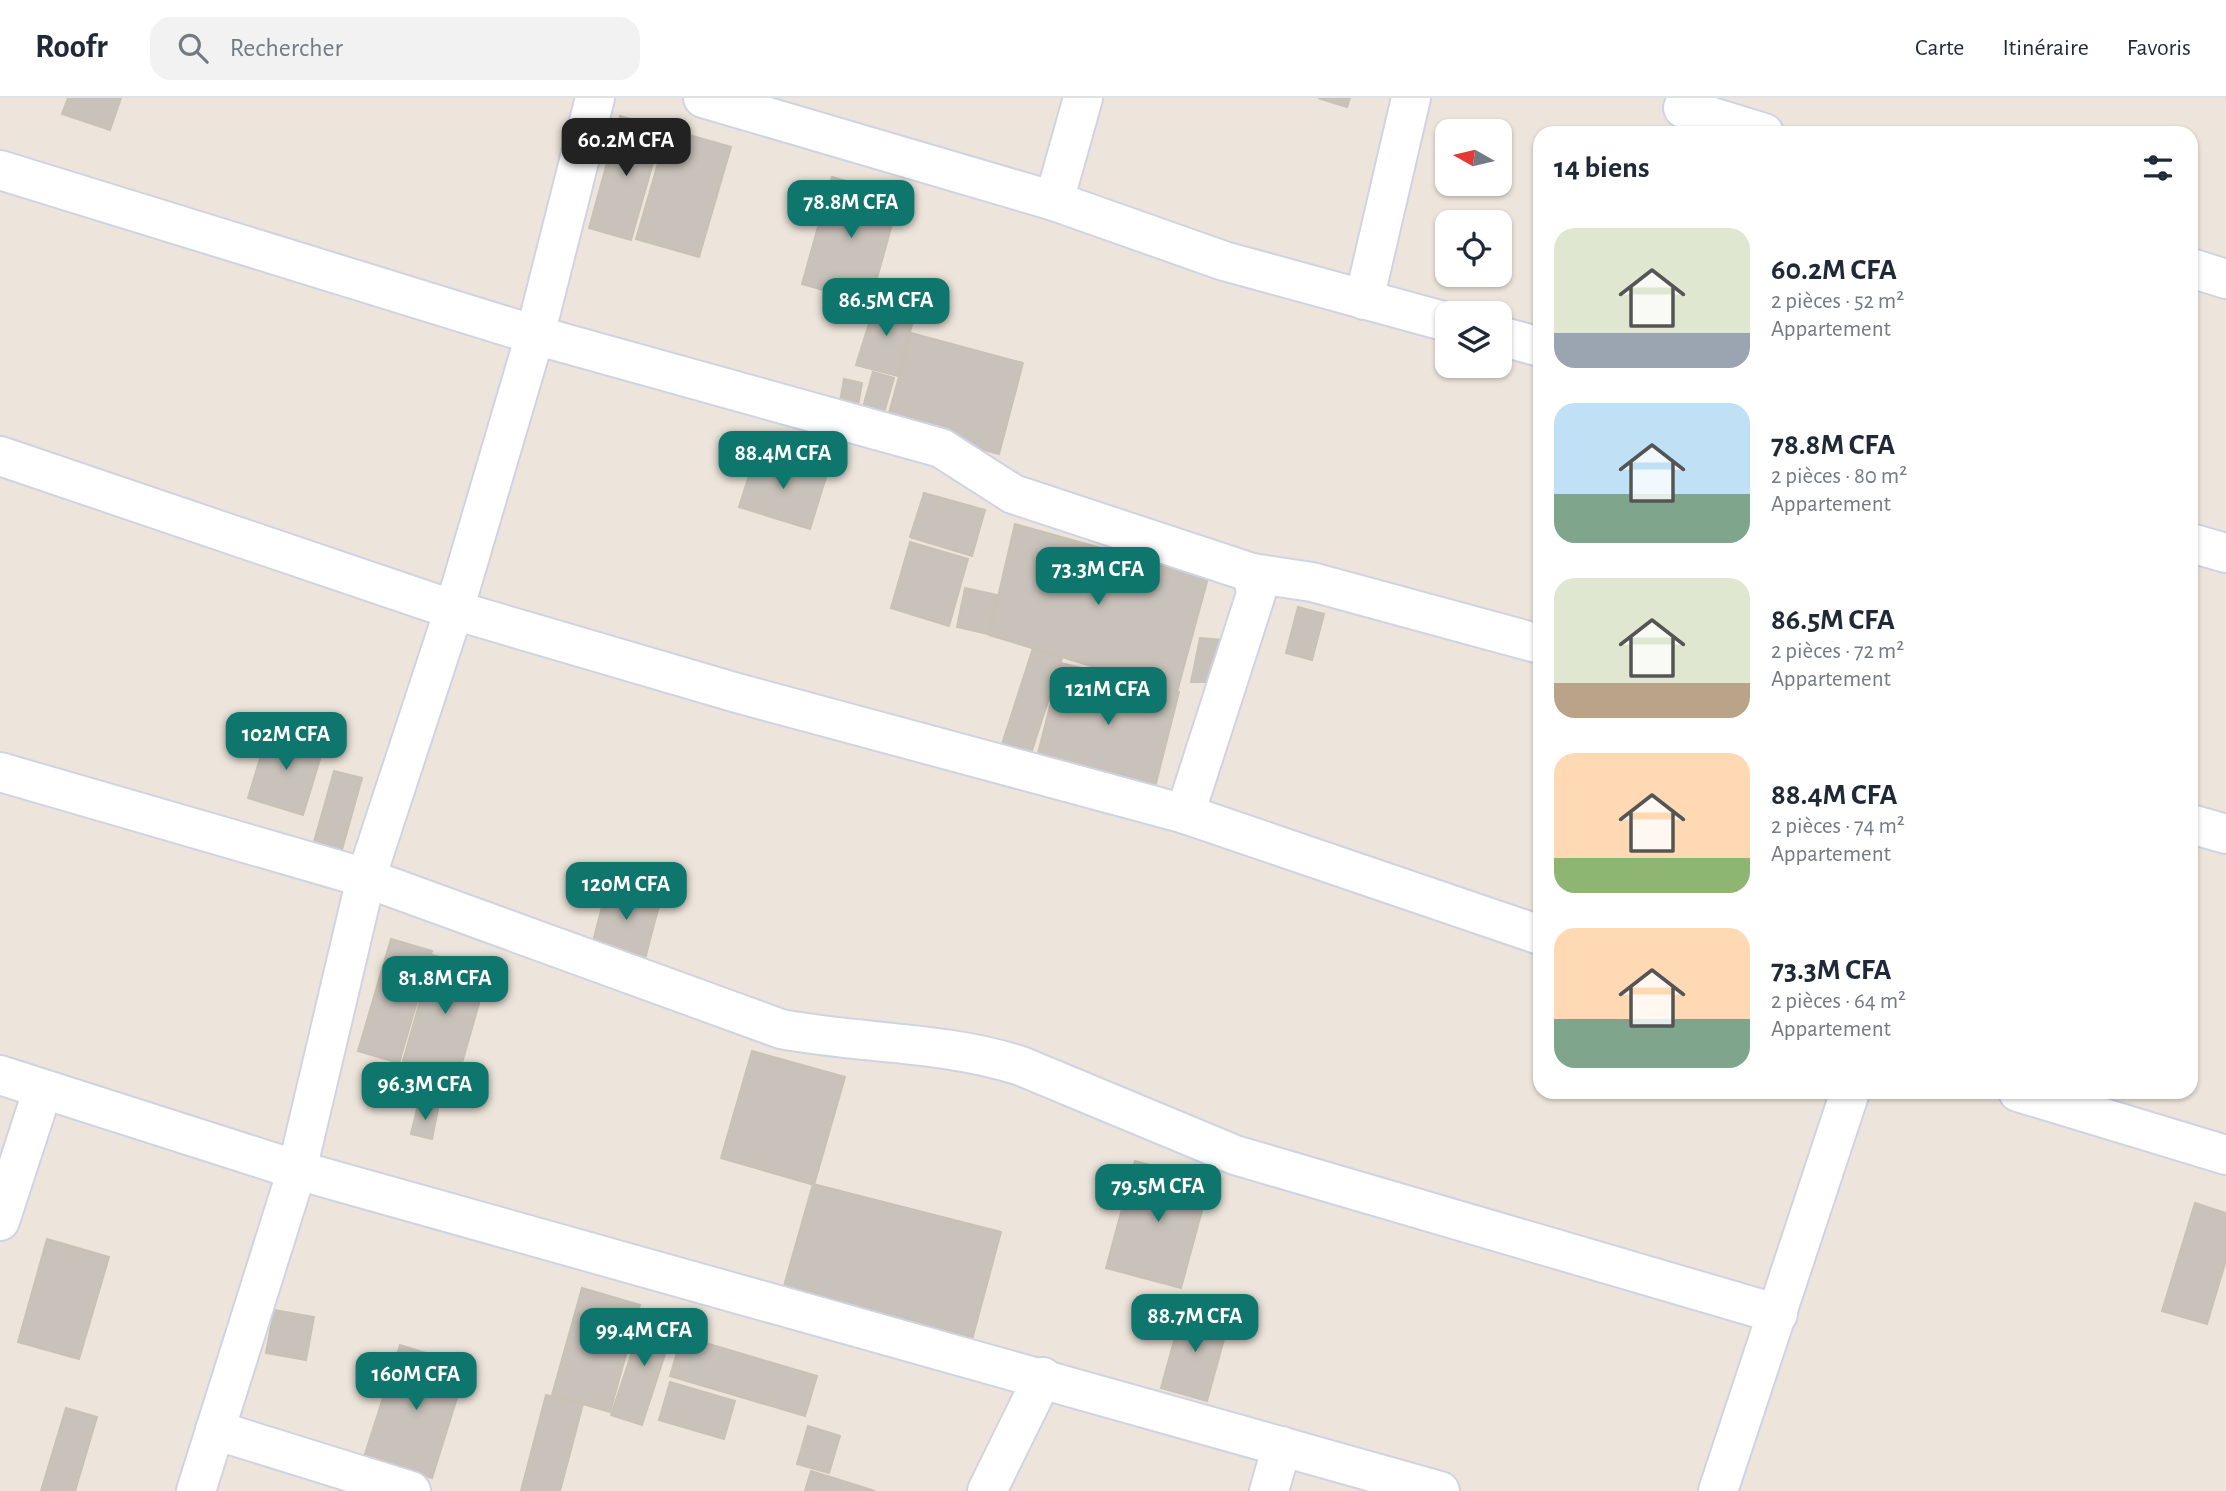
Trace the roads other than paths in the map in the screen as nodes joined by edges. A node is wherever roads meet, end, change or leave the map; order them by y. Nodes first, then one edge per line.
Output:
1 (595, 98) edge
2 (703, 98) edge
3 (1083, 98) edge
4 (1411, 98) edge
5 (1682, 113) edge
6 (1735, 126) edge
7 (0, 170) edge
8 (1055, 201) junction
9 (2198, 270) edge
10 (2226, 279) edge
11 (1364, 300) junction
12 (1435, 319) edge
13 (535, 335) junction
14 (1512, 339) edge
15 (1533, 345) edge
16 (0, 456) edge
17 (2198, 545) edge
18 (2226, 553) edge
19 (1252, 573) junction
20 (454, 610) junction
21 (1533, 642) edge
22 (0, 772) edge
23 (1185, 814) junction
24 (2198, 826) edge
25 (2226, 834) edge
26 (366, 878) junction
27 (1533, 933) edge
28 (0, 1075) edge
29 (43, 1089) junction
30 (1848, 1099) edge
31 (2041, 1099) edge
32 (2226, 1155) edge
33 (297, 1170) junction
34 (0, 1221) edge
35 (1777, 1314) junction
36 (1043, 1377) junction
37 (215, 1430) junction
38 (1282, 1446) junction
39 (196, 1491) edge
40 (411, 1491) edge
41 (987, 1491) edge
42 (1269, 1491) edge
43 (1440, 1491) edge
44 (1718, 1491) edge

1 - 13 street
2 - 8 street
3 - 8 street
4 - 11 street
5 - 6 street
7 - 13 street
8 - 11 street
9 - 10 street
11 - 12 street
13 - 19 street
13 - 20 street
14 - 15 street
16 - 20 street
17 - 18 street
19 - 21 street
19 - 23 street
20 - 23 street
20 - 26 street
22 - 26 street
23 - 27 street
24 - 25 street
26 - 33 street
26 - 35 street
28 - 29 street
29 - 33 street
29 - 34 street
30 - 35 street
31 - 32 street
33 - 36 street
33 - 37 street
35 - 44 street
36 - 38 street
36 - 41 street
37 - 39 street
37 - 40 street
38 - 42 street
38 - 43 street

